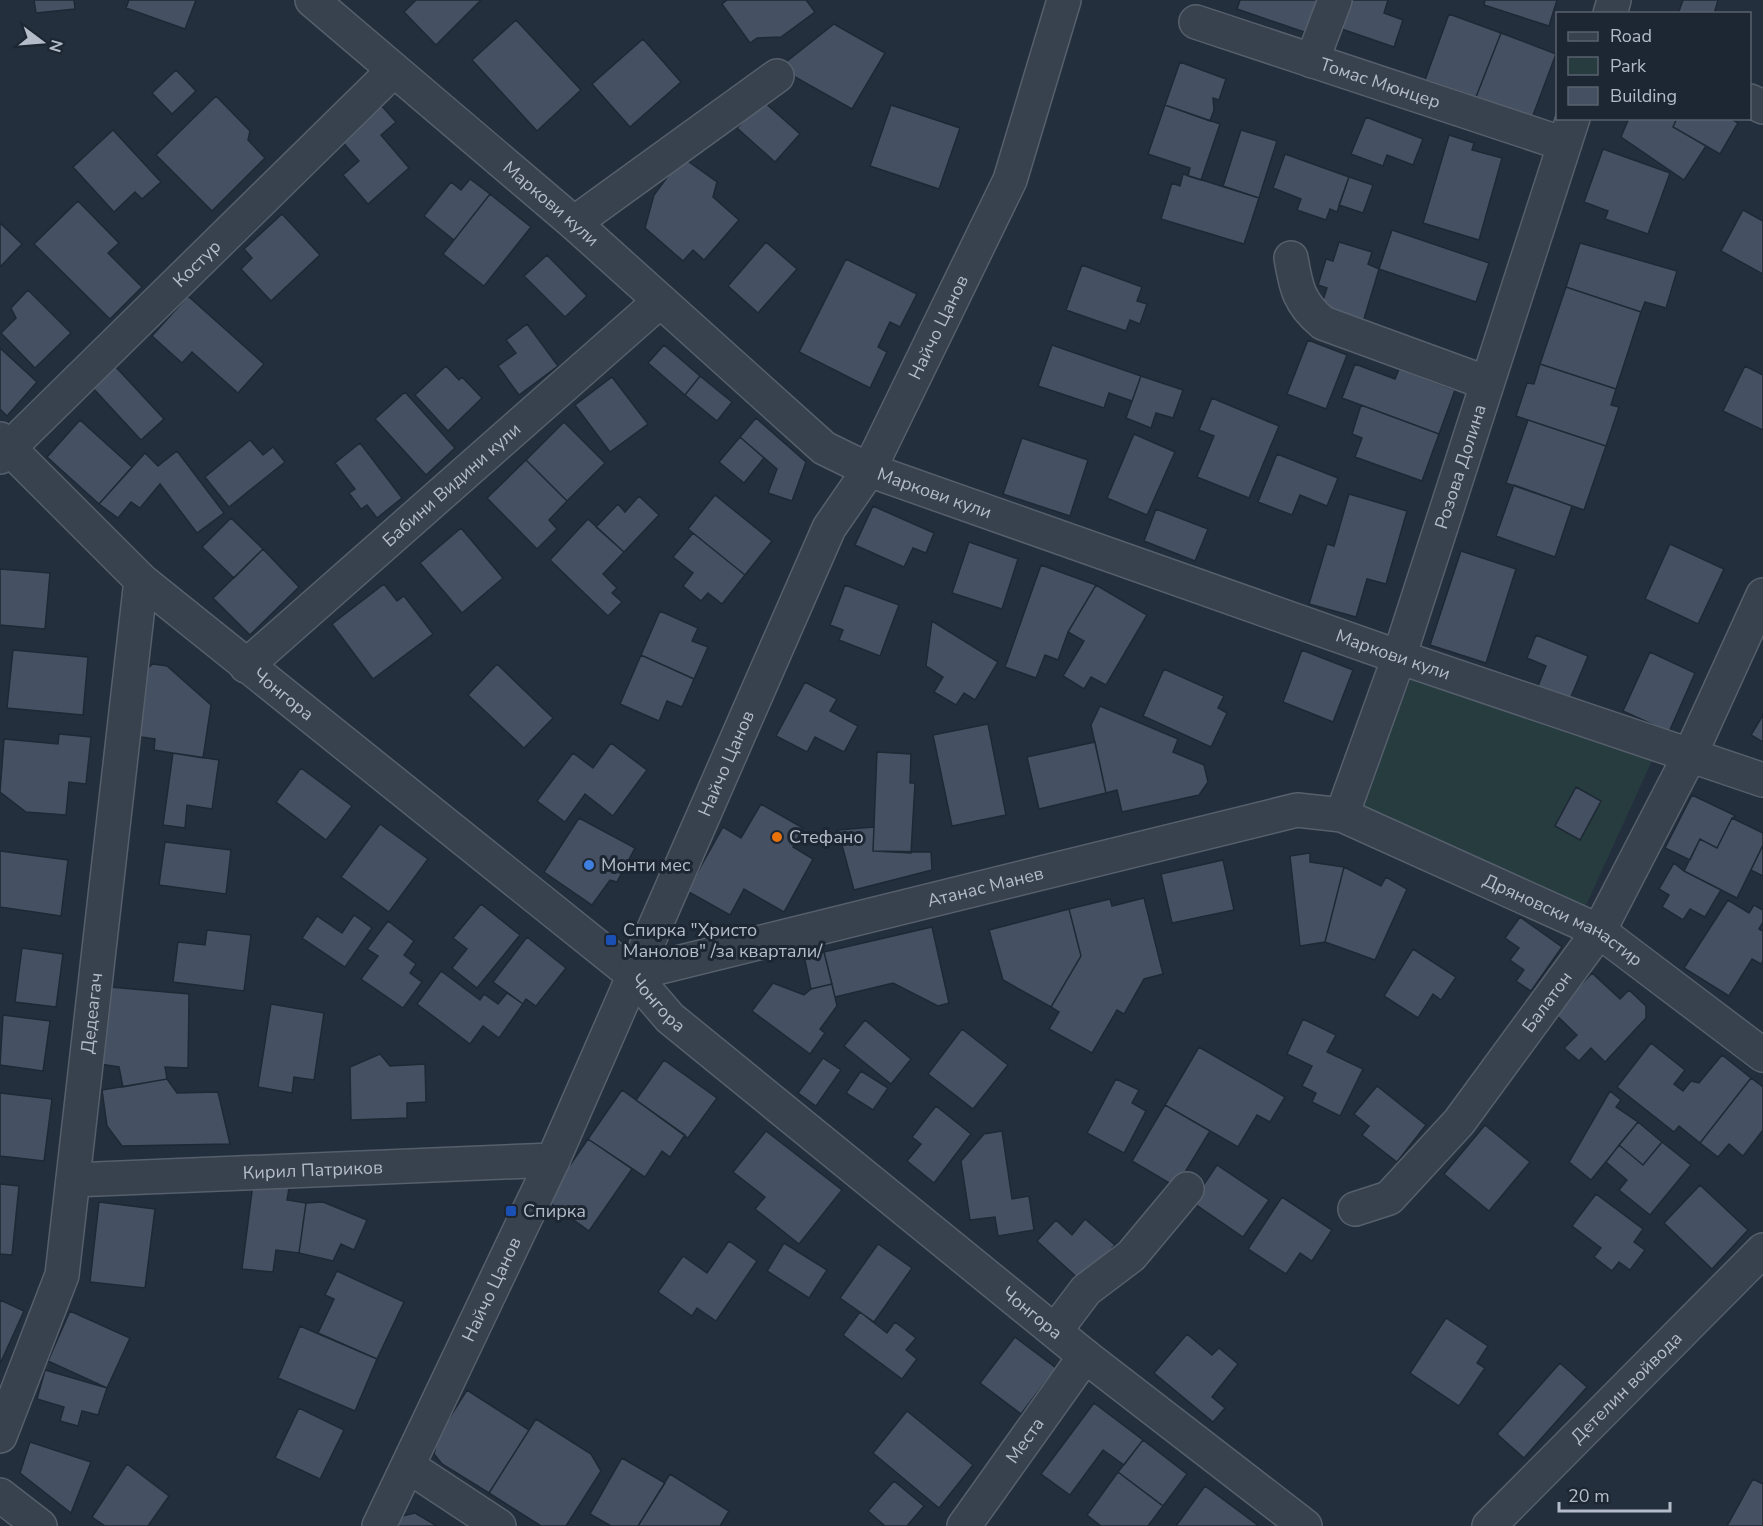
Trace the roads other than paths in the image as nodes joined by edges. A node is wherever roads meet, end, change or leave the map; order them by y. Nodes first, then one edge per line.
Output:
1 (312, 0) edge
2 (1064, 0) edge
3 (1335, 0) edge
4 (1196, 22) dead end
5 (1312, 61) junction
6 (393, 71) junction
7 (777, 76) dead end
8 (1568, 131) edge
9 (574, 223) junction
10 (1291, 258) dead end
11 (659, 302) junction
12 (1487, 384) junction
13 (3, 448) edge
14 (869, 470) junction
15 (141, 580) junction
16 (1763, 595) edge
17 (1399, 657) junction
18 (246, 666) junction
19 (1690, 755) junction
20 (1763, 780) edge
21 (1342, 815) junction
22 (1599, 931) junction
23 (632, 974) junction
24 (1763, 1055) edge
25 (553, 1160) junction
26 (73, 1180) junction
27 (1186, 1189) dead end
28 (1355, 1209) dead end
29 (1763, 1250) edge
30 (1055, 1330) junction
31 (1085, 1356) junction
32 (0, 1436) edge
33 (408, 1466) junction
34 (0, 1495) edge
35 (40, 1526) edge
36 (379, 1526) edge
37 (499, 1526) edge
38 (964, 1526) edge
39 (1305, 1526) edge
40 (1489, 1526) edge

1 - 6 street, Маркови кули
2 - 14 street, Найчо Цанов
3 - 5 street
4 - 5 street, Томас Мюнцер
5 - 8 street, Томас Мюнцер
6 - 9 street, Маркови кули
6 - 13 street, Костур
7 - 9 street
8 - 12 street, Розова Долина
9 - 11 street, Маркови кули
10 - 12 street
11 - 14 street, Маркови кули
11 - 18 street, Бабини Видини кули
12 - 17 street, Розова Долина
13 - 15 street, Чонгора
14 - 17 street, Маркови кули
14 - 23 street, Найчо Цанов
15 - 18 street, Чонгора
15 - 26 street, Дедеагач
16 - 19 street, Балатон
17 - 19 street, Маркови кули
17 - 21 street, Розова Долина
18 - 23 street, Чонгора
19 - 20 street, Маркови кули
19 - 22 street, Балатон
21 - 22 street, Дряновски манастир
21 - 23 street, Атанас Манев
22 - 24 street, Дряновски манастир
22 - 28 street, Балатон
23 - 25 street, Найчо Цанов
23 - 30 street, Чонгора
25 - 26 street, Кирил Патриков
25 - 33 street, Найчо Цанов
26 - 32 street, Дедеагач
27 - 30 street
29 - 40 street, Детелин войвода
30 - 31 street, Чонгора
31 - 38 street, Места
31 - 39 street, Чонгора
33 - 36 street, Найчо Цанов
33 - 37 street
34 - 35 street

